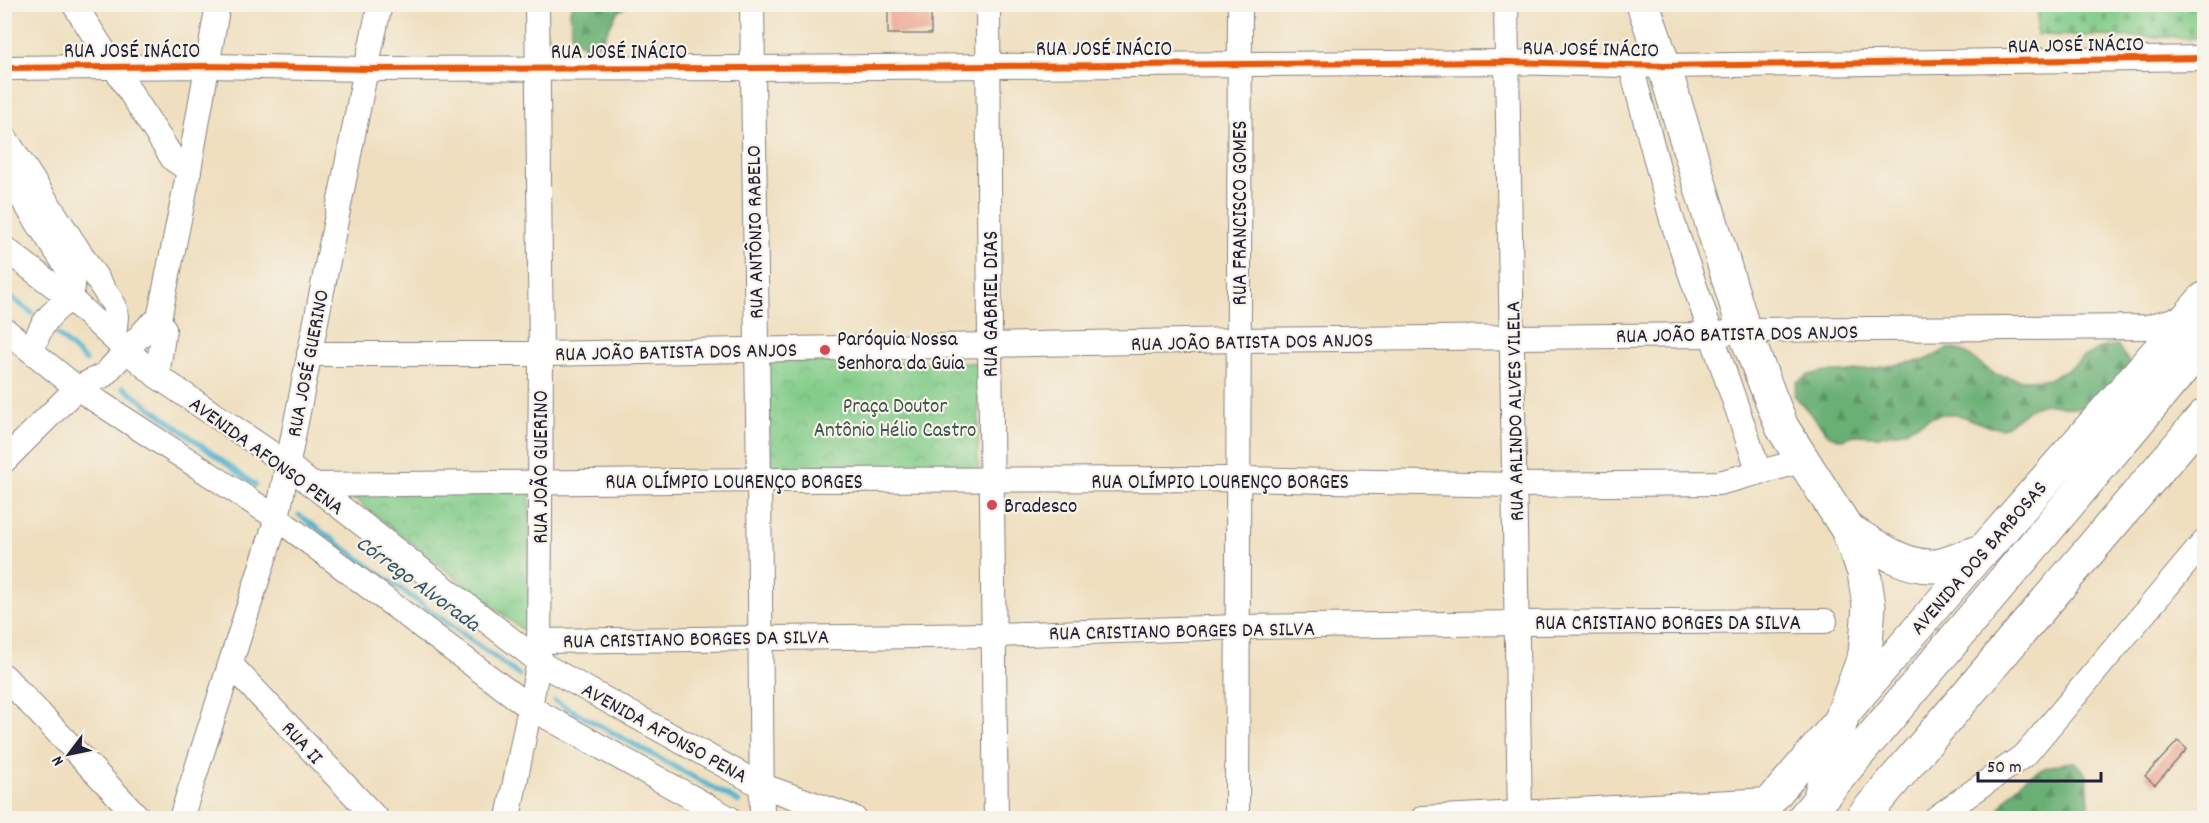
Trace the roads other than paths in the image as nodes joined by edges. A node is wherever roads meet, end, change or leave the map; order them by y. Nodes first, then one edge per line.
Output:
1 (74, 4) edge
2 (218, 4) edge
3 (380, 4) edge
4 (537, 4) edge
5 (752, 4) edge
6 (988, 4) edge
7 (1240, 4) edge
8 (1506, 4) edge
9 (1643, 4) edge
10 (2205, 58) edge
11 (1507, 62) junction
12 (1239, 64) junction
13 (988, 65) junction
14 (208, 66) junction
15 (1631, 66) junction
16 (1664, 66) junction
17 (114, 67) junction
18 (538, 67) junction
19 (4, 68) edge
20 (752, 68) junction
21 (366, 69) junction
22 (4, 136) edge
23 (189, 170) junction
24 (4, 171) edge
25 (4, 248) edge
26 (71, 299) junction
27 (159, 319) junction
28 (2200, 319) edge
29 (4, 329) edge
30 (1744, 330) junction
31 (1712, 335) junction
32 (1512, 338) junction
33 (1239, 340) junction
34 (120, 344) junction
35 (990, 346) junction
36 (756, 349) junction
37 (33, 352) junction
38 (309, 354) junction
39 (540, 354) junction
40 (157, 376) junction
41 (2169, 383) junction
42 (77, 388) junction
43 (2205, 416) edge
44 (4, 461) edge
45 (1802, 461) junction
46 (2061, 463) junction
47 (287, 464) junction
48 (1759, 472) junction
49 (1239, 479) junction
50 (759, 480) junction
51 (992, 480) junction
52 (540, 482) junction
53 (312, 485) junction
54 (1515, 485) junction
55 (277, 518) junction
56 (1847, 529) junction
57 (2205, 542) edge
58 (1984, 550) junction
59 (1825, 621) dead end
60 (1517, 623) junction
61 (1238, 627) junction
62 (994, 635) junction
63 (760, 637) junction
64 (539, 651) junction
65 (231, 665) junction
66 (4, 676) edge
67 (529, 707) junction
68 (1843, 714) junction
69 (760, 785) junction
70 (1811, 809) edge
71 (1758, 812) edge
72 (1520, 817) edge
73 (139, 819) edge
74 (181, 819) edge
75 (376, 819) edge
76 (508, 819) edge
77 (729, 819) edge
78 (762, 819) edge
79 (854, 819) edge
80 (996, 819) edge
81 (1237, 819) edge
82 (1423, 819) edge
83 (1862, 819) edge
84 (1936, 819) edge

1 - 17 street
2 - 14 street
3 - 21 street, RUA JOSÉ GUERINO
4 - 18 street, RUA JOÃO GUERINO
5 - 20 street, RUA ANTÔNIO RABELO
6 - 13 street, RUA GABRIEL DIAS
7 - 12 street, RUA FRANCISCO GOMES
8 - 11 street, RUA ARLINDO ALVES VILELA
9 - 16 highway
10 - 16 street, RUA JOSÉ INÁCIO
11 - 12 street, RUA JOSÉ INÁCIO
11 - 15 street, RUA JOSÉ INÁCIO
11 - 32 street, RUA ARLINDO ALVES VILELA
12 - 13 street, RUA JOSÉ INÁCIO
12 - 33 street, RUA FRANCISCO GOMES
13 - 20 street, RUA JOSÉ INÁCIO
13 - 35 street, RUA GABRIEL DIAS
14 - 17 street, RUA JOSÉ INÁCIO
14 - 21 street, RUA JOSÉ INÁCIO
14 - 23 street
15 - 16 street, RUA JOSÉ INÁCIO
15 - 31 street
16 - 30 highway
17 - 19 street, RUA JOSÉ INÁCIO
17 - 23 street
18 - 20 street, RUA JOSÉ INÁCIO
18 - 21 street, RUA JOSÉ INÁCIO
18 - 39 street, RUA JOÃO GUERINO
20 - 36 street, RUA ANTÔNIO RABELO
21 - 38 street, RUA JOSÉ GUERINO
22 - 34 street
23 - 27 street
24 - 26 street
25 - 26 street, AVENIDA AFONSO PENA
26 - 34 street, AVENIDA AFONSO PENA
26 - 37 street
27 - 34 street
27 - 40 street
28 - 30 street, RUA JOÃO BATISTA DOS ANJOS
28 - 41 highway
28 - 46 highway, AVENIDA DOS BARBOSAS
29 - 37 street
30 - 31 street, RUA JOÃO BATISTA DOS ANJOS
30 - 45 highway
31 - 32 street, RUA JOÃO BATISTA DOS ANJOS
31 - 48 street
32 - 33 street, RUA JOÃO BATISTA DOS ANJOS
32 - 54 street, RUA ARLINDO ALVES VILELA
33 - 35 street, RUA JOÃO BATISTA DOS ANJOS
33 - 49 street, RUA FRANCISCO GOMES
34 - 40 street, AVENIDA AFONSO PENA
34 - 42 street
35 - 36 street, RUA JOÃO BATISTA DOS ANJOS
35 - 51 street, RUA GABRIEL DIAS
36 - 39 street, RUA JOÃO BATISTA DOS ANJOS
36 - 50 street, RUA ANTÔNIO RABELO
37 - 42 street
38 - 39 street, RUA JOÃO BATISTA DOS ANJOS
38 - 47 street, RUA JOSÉ GUERINO
39 - 52 street, RUA JOÃO GUERINO
40 - 47 street, AVENIDA AFONSO PENA
41 - 46 highway
41 - 70 highway
42 - 44 street
42 - 55 street, AVENIDA AFONSO PENA
43 - 83 highway
45 - 48 street, RUA OLÍMPIO LOURENÇO BORGES
45 - 56 highway
46 - 58 highway, AVENIDA DOS BARBOSAS
47 - 53 street, AVENIDA AFONSO PENA
47 - 55 street, RUA JOSÉ GUERINO
48 - 54 street, RUA OLÍMPIO LOURENÇO BORGES
49 - 51 street, RUA OLÍMPIO LOURENÇO BORGES
49 - 54 street, RUA OLÍMPIO LOURENÇO BORGES
49 - 61 street, RUA FRANCISCO GOMES
50 - 51 street, RUA OLÍMPIO LOURENÇO BORGES
50 - 52 street, RUA OLÍMPIO LOURENÇO BORGES
50 - 63 street, RUA ANTÔNIO RABELO
51 - 62 street, RUA GABRIEL DIAS
52 - 53 street, RUA OLÍMPIO LOURENÇO BORGES
52 - 64 street, RUA JOÃO GUERINO
53 - 64 street, AVENIDA AFONSO PENA
54 - 60 street, RUA ARLINDO ALVES VILELA
55 - 65 street, RUA JOSÉ GUERINO
55 - 67 street, AVENIDA AFONSO PENA
56 - 58 highway
56 - 68 highway
57 - 84 street
58 - 68 main road, AVENIDA DOS BARBOSAS
59 - 60 street, RUA CRISTIANO BORGES DA SILVA
60 - 61 street, RUA CRISTIANO BORGES DA SILVA
60 - 72 street, RUA ARLINDO ALVES VILELA
61 - 62 street, RUA CRISTIANO BORGES DA SILVA
61 - 81 street, RUA FRANCISCO GOMES
62 - 63 street, RUA CRISTIANO BORGES DA SILVA
62 - 80 street, RUA GABRIEL DIAS
63 - 64 street, RUA CRISTIANO BORGES DA SILVA
63 - 69 street, RUA ANTÔNIO RABELO
64 - 67 street, RUA JOÃO GUERINO
64 - 69 street, AVENIDA AFONSO PENA
65 - 74 street, RUA JOSÉ GUERINO
65 - 75 street, RUA II
66 - 73 street
67 - 76 street, RUA JOÃO GUERINO
67 - 77 street, AVENIDA AFONSO PENA
68 - 70 highway
68 - 71 main road, AVENIDA DOS BARBOSAS
69 - 78 street, RUA ANTÔNIO RABELO
69 - 79 street, AVENIDA AFONSO PENA
71 - 72 street
72 - 82 street

